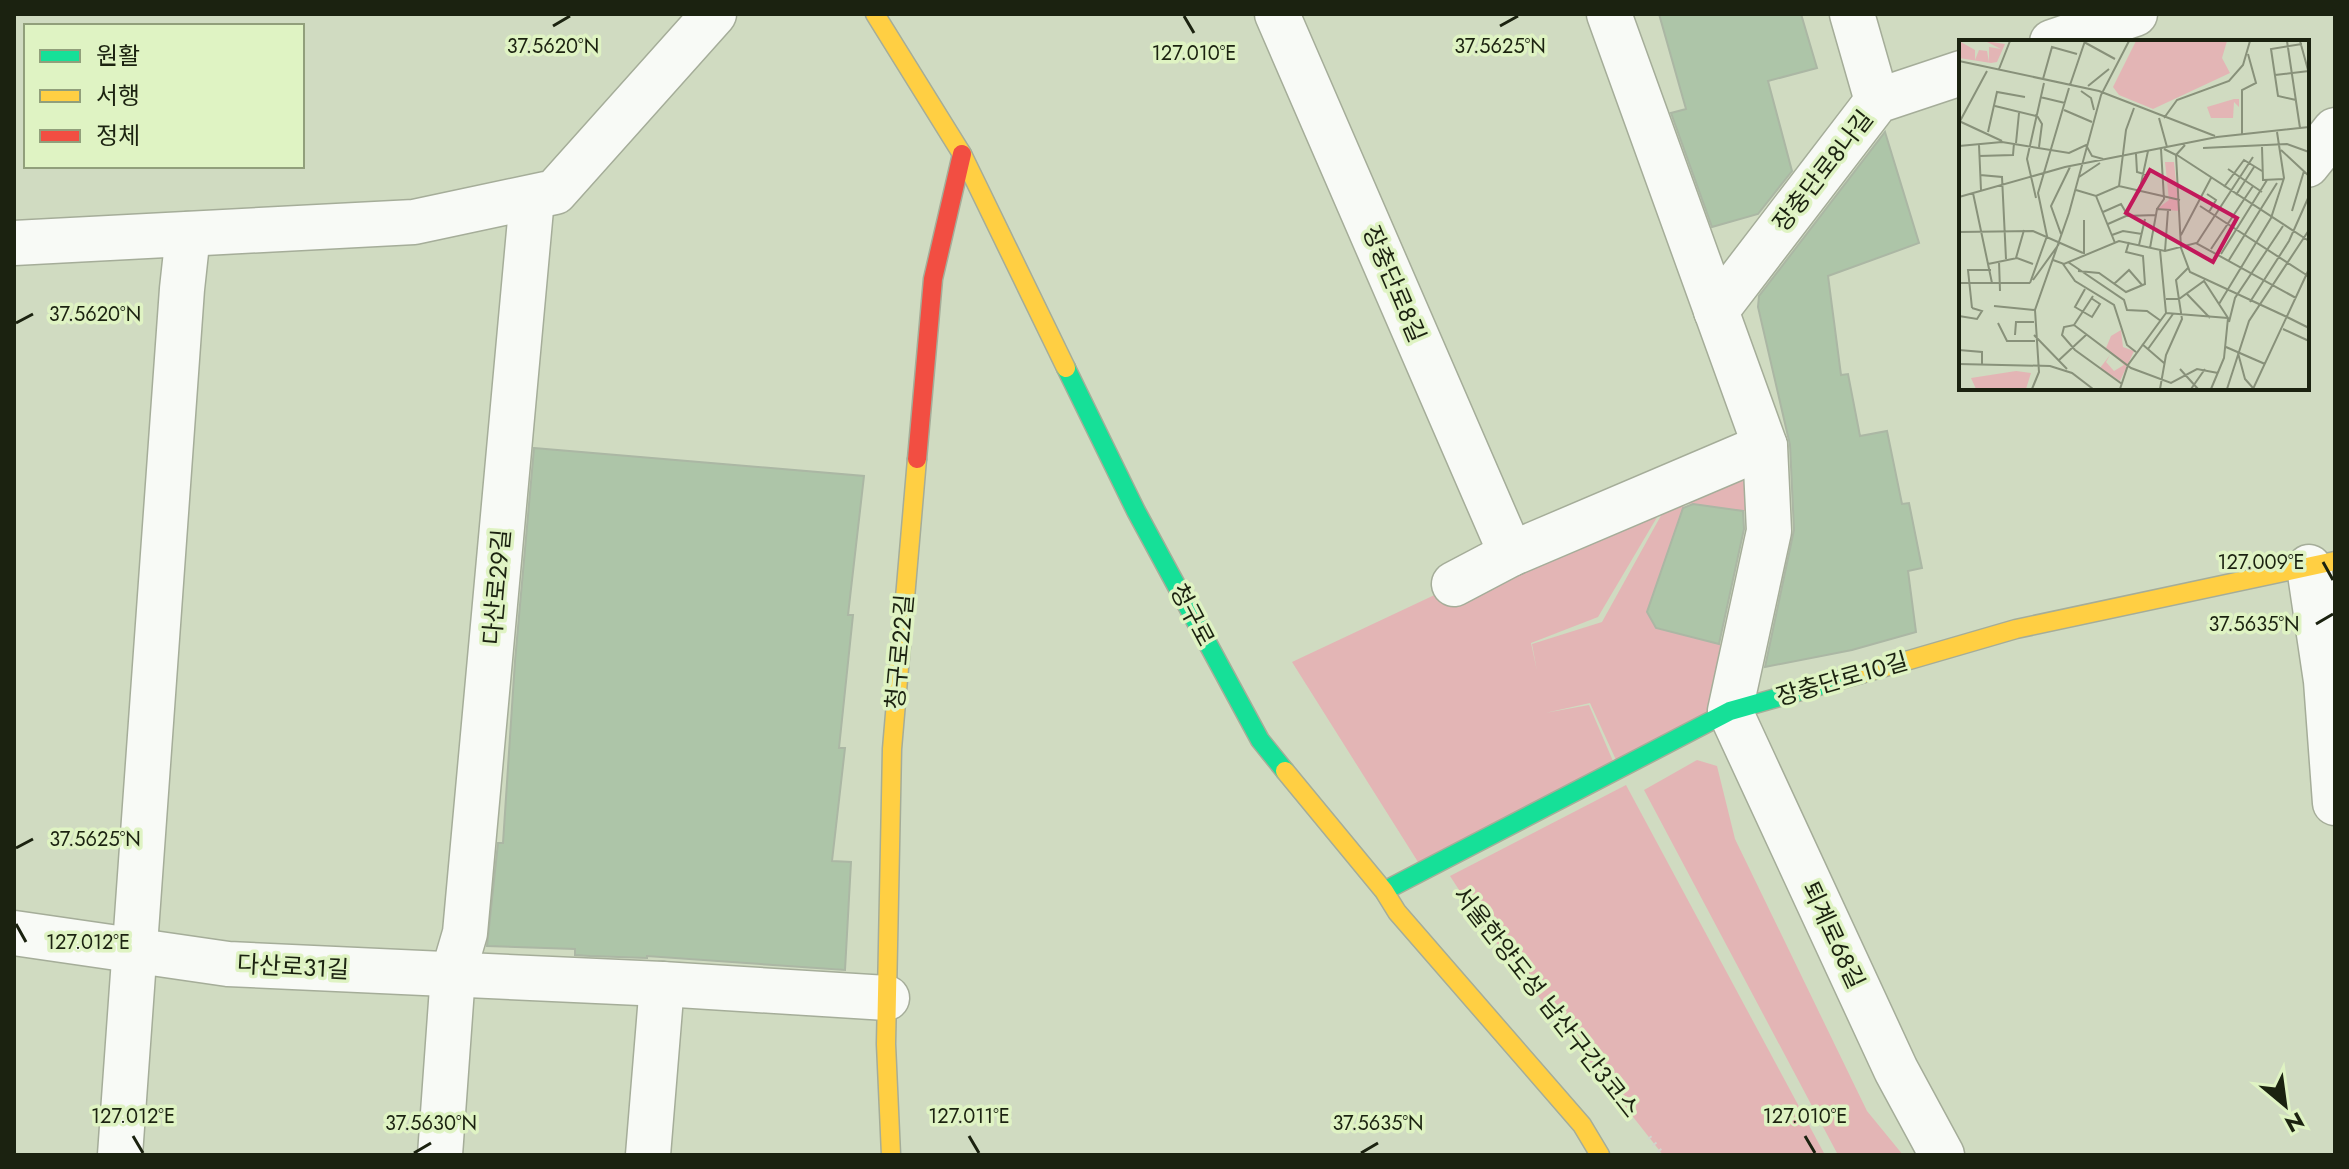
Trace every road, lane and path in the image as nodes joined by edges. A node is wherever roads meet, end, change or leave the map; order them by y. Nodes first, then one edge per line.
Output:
1 (714, 14) edge
2 (875, 14) edge
3 (1277, 14) edge
4 (1609, 14) edge
5 (1852, 14) edge
6 (2135, 14) edge
7 (2058, 40) edge
8 (1959, 74) edge
9 (1877, 101) junction
10 (2335, 130) edge
11 (962, 154) junction
12 (2309, 162) edge
13 (532, 198) junction
14 (188, 234) junction
15 (14, 243) edge
16 (1716, 311) junction
17 (1765, 446) junction
18 (1511, 554) junction
19 (2322, 564) edge
20 (1454, 584) dead end
21 (1730, 711) junction
22 (2335, 803) edge
23 (1384, 891) junction
24 (1465, 899) dead end
25 (14, 933) edge
26 (1489, 934) dead end
27 (134, 950) junction
28 (453, 974) junction
29 (662, 984) junction
30 (887, 998) junction
31 (1644, 1130) dead end
32 (120, 1155) edge
33 (440, 1155) edge
34 (648, 1155) edge
35 (891, 1155) edge
36 (1600, 1155) edge
37 (1663, 1155) edge
38 (1942, 1155) edge

1 - 13 street
2 - 11 street, 청구로
3 - 18 street, 장충단로8길
4 - 16 street
5 - 9 street
6 - 7 street
8 - 9 street, 장충단로8나길
9 - 16 street, 장충단로8나길
10 - 12 street
11 - 23 street, 청구로
11 - 30 street, 청구로22길
13 - 14 street
13 - 28 street, 다산로29길
14 - 15 street
14 - 27 street
16 - 17 street
17 - 18 street
17 - 21 street
18 - 20 street
19 - 21 street, 장충단로10길
19 - 22 street
21 - 23 street, 장충단로10길
21 - 38 street, 퇴계로68길
23 - 36 street, 청구로
24 - 26 path, 서울한양도성 남산구간3코스
25 - 27 street, 다산로31길
27 - 28 street, 다산로31길
27 - 32 street
28 - 29 street, 다산로31길
28 - 33 street
29 - 30 street, 다산로31길
29 - 34 street
30 - 35 street, 청구로22길
31 - 37 path, 서울한양도성 남산구간3코스

